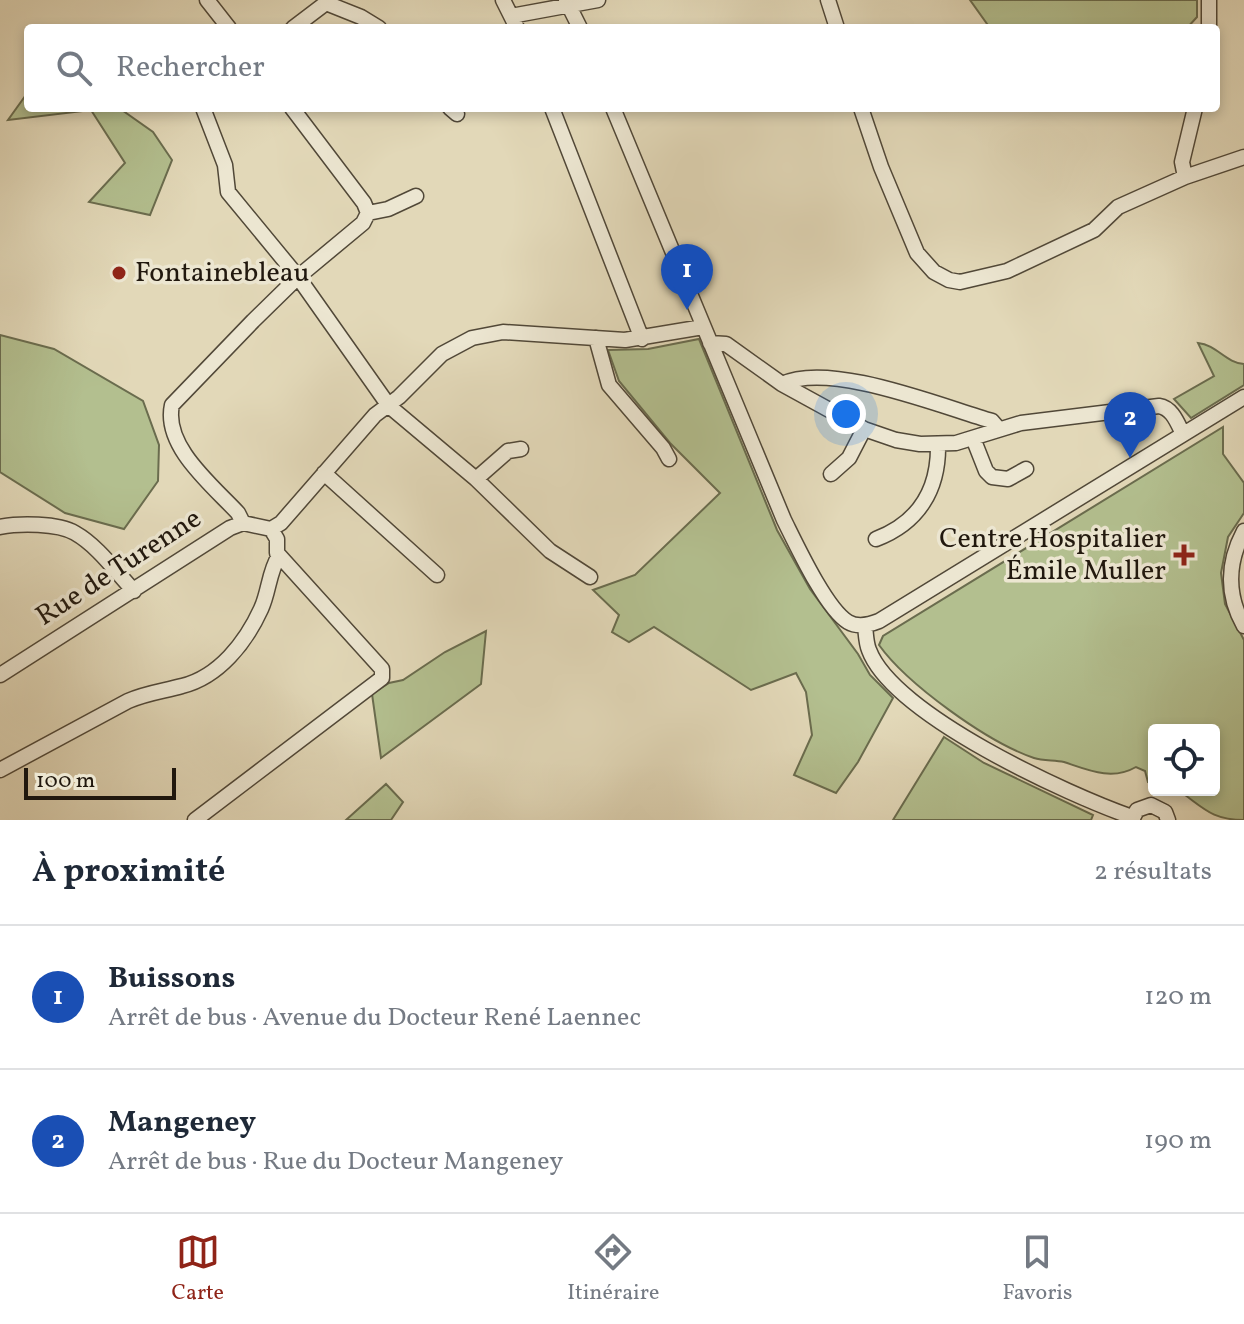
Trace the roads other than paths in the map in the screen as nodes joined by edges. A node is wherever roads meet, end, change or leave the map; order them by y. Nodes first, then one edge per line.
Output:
1 (207, 0) edge
2 (503, 0) edge
3 (598, 0) edge
4 (828, 0) edge
5 (1209, 0) edge
6 (326, 1) edge
7 (568, 3) edge
8 (514, 22) edge
9 (223, 24) edge
10 (298, 24) edge
11 (372, 24) edge
12 (578, 24) edge
13 (836, 24) edge
14 (1209, 24) edge
15 (205, 112) edge
16 (295, 112) edge
17 (554, 112) edge
18 (615, 112) edge
19 (862, 112) edge
20 (1194, 112) edge
21 (1244, 157) edge
22 (1185, 177) junction
23 (416, 196) dead end
24 (368, 213) junction
25 (298, 277) junction
26 (703, 327) junction
27 (596, 338) junction
28 (642, 339) junction
29 (710, 343) junction
30 (782, 384) junction
31 (1244, 397) edge
32 (389, 406) junction
33 (998, 428) junction
34 (864, 429) junction
35 (1183, 434) junction
36 (973, 438) junction
37 (938, 444) junction
38 (521, 449) dead end
39 (669, 459) dead end
40 (1026, 469) dead end
41 (324, 473) junction
42 (831, 474) dead end
43 (476, 479) junction
44 (243, 523) junction
45 (0, 527) edge
46 (271, 529) junction
47 (1244, 531) edge
48 (876, 539) dead end
49 (279, 556) junction
50 (437, 575) dead end
51 (590, 577) dead end
52 (134, 591) junction
53 (865, 626) junction
54 (1244, 626) edge
55 (0, 675) edge
56 (0, 770) edge
57 (1132, 818) edge
58 (195, 820) edge
59 (1168, 820) edge

1 - 9 street
2 - 8 street
3 - 7 street
4 - 13 street
5 - 14 street
6 - 10 street
6 - 11 street
7 - 8 street
7 - 12 street
15 - 25 street
16 - 24 street
17 - 28 street
18 - 26 street
19 - 22 street
20 - 22 street
21 - 22 street
23 - 24 street
24 - 25 street
25 - 32 street
25 - 44 street
26 - 28 street
26 - 29 street
27 - 28 street
27 - 32 street
27 - 39 street
29 - 30 street
29 - 53 street
30 - 33 street
30 - 34 street
31 - 35 street
32 - 41 street
32 - 43 street
33 - 35 street
33 - 36 street
34 - 37 street
34 - 42 street
35 - 53 street
36 - 37 street
36 - 40 street
37 - 48 street
38 - 43 street
41 - 46 street
41 - 50 street
43 - 51 street
44 - 46 street, Rue de Turenne
44 - 52 street, Rue de Turenne
45 - 52 street
46 - 49 street
47 - 54 street
49 - 56 street
49 - 58 street
52 - 55 street, Rue de Turenne
53 - 57 street
57 - 59 street

